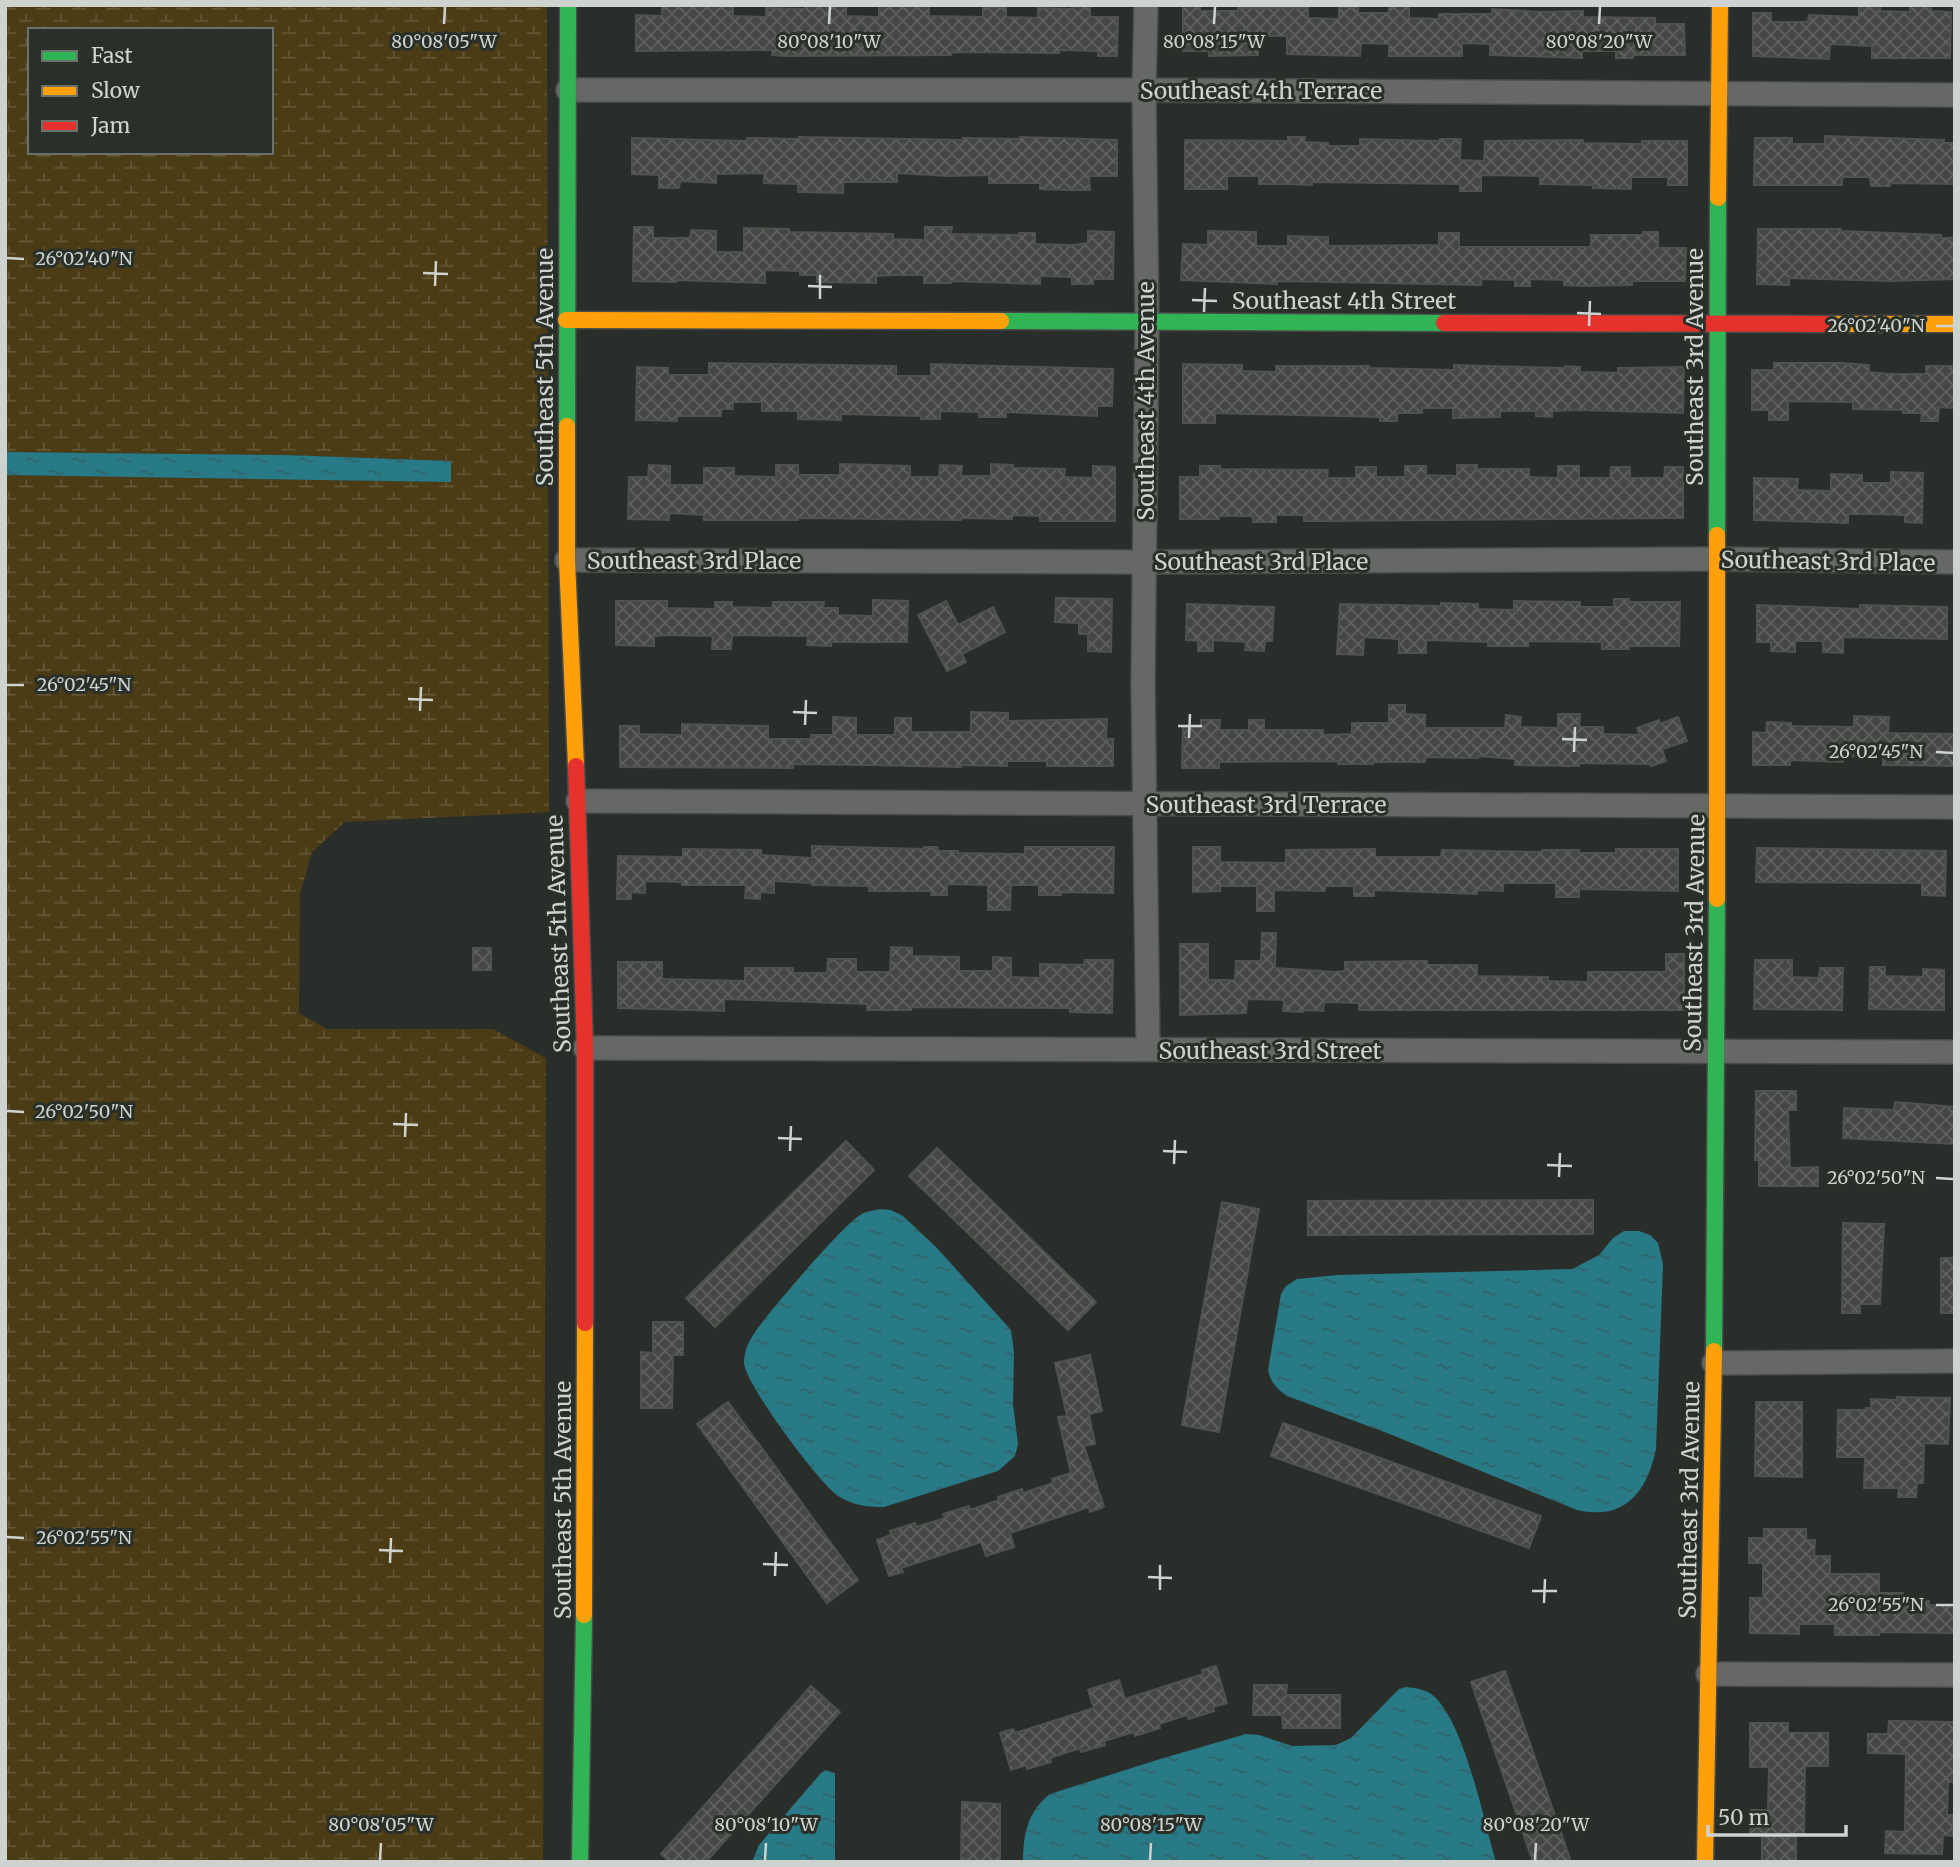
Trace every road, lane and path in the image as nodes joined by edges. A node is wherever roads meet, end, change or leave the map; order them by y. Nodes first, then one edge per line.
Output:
1 (568, 5) edge
2 (1146, 5) edge
3 (1720, 5) edge
4 (568, 90) junction
5 (1144, 90) junction
6 (1719, 93) junction
7 (1955, 95) edge
8 (566, 320) junction
9 (1147, 323) junction
10 (1716, 323) junction
11 (1955, 324) edge
12 (567, 559) junction
13 (1718, 559) junction
14 (1144, 562) junction
15 (1955, 562) edge
16 (578, 801) junction
17 (1144, 803) junction
18 (1719, 805) junction
19 (1955, 807) edge
20 (585, 1048) junction
21 (1148, 1049) junction
22 (1715, 1051) junction
23 (1955, 1052) edge
24 (1955, 1362) edge
25 (1714, 1363) junction
26 (1708, 1674) junction
27 (1955, 1675) edge
28 (580, 1862) edge
29 (1705, 1862) edge

1 - 4 street, Southeast 5th Avenue
2 - 5 street, Southeast 4th Avenue
3 - 6 street, Southeast 3rd Avenue
4 - 5 street, Southeast 4th Terrace
4 - 8 street, Southeast 5th Avenue
5 - 6 street, Southeast 4th Terrace
5 - 9 street, Southeast 4th Avenue
6 - 7 street, Southeast 4th Terrace
6 - 10 street, Southeast 3rd Avenue
8 - 9 street, Southeast 4th Street
8 - 12 street, Southeast 5th Avenue
9 - 10 street, Southeast 4th Street
9 - 14 street, Southeast 4th Avenue
10 - 11 street, Southeast 4th Street
10 - 13 street, Southeast 3rd Avenue
12 - 14 street, Southeast 3rd Place
12 - 16 street, Southeast 5th Avenue
13 - 14 street, Southeast 3rd Place
13 - 15 street, Southeast 3rd Place
13 - 18 street, Southeast 3rd Avenue
14 - 17 street, Southeast 4th Avenue
16 - 17 street, Southeast 3rd Terrace
16 - 20 street, Southeast 5th Avenue
17 - 18 street, Southeast 3rd Terrace
17 - 21 street, Southeast 4th Avenue
18 - 19 street, Southeast 3rd Terrace
18 - 22 street, Southeast 3rd Avenue
20 - 21 street, Southeast 3rd Street
20 - 28 street, Southeast 5th Avenue
21 - 22 street, Southeast 3rd Street
22 - 23 street, Southeast 3rd Street
22 - 25 street, Southeast 3rd Avenue
24 - 25 street
25 - 26 street, Southeast 3rd Avenue
26 - 27 street
26 - 29 street, Southeast 3rd Avenue

